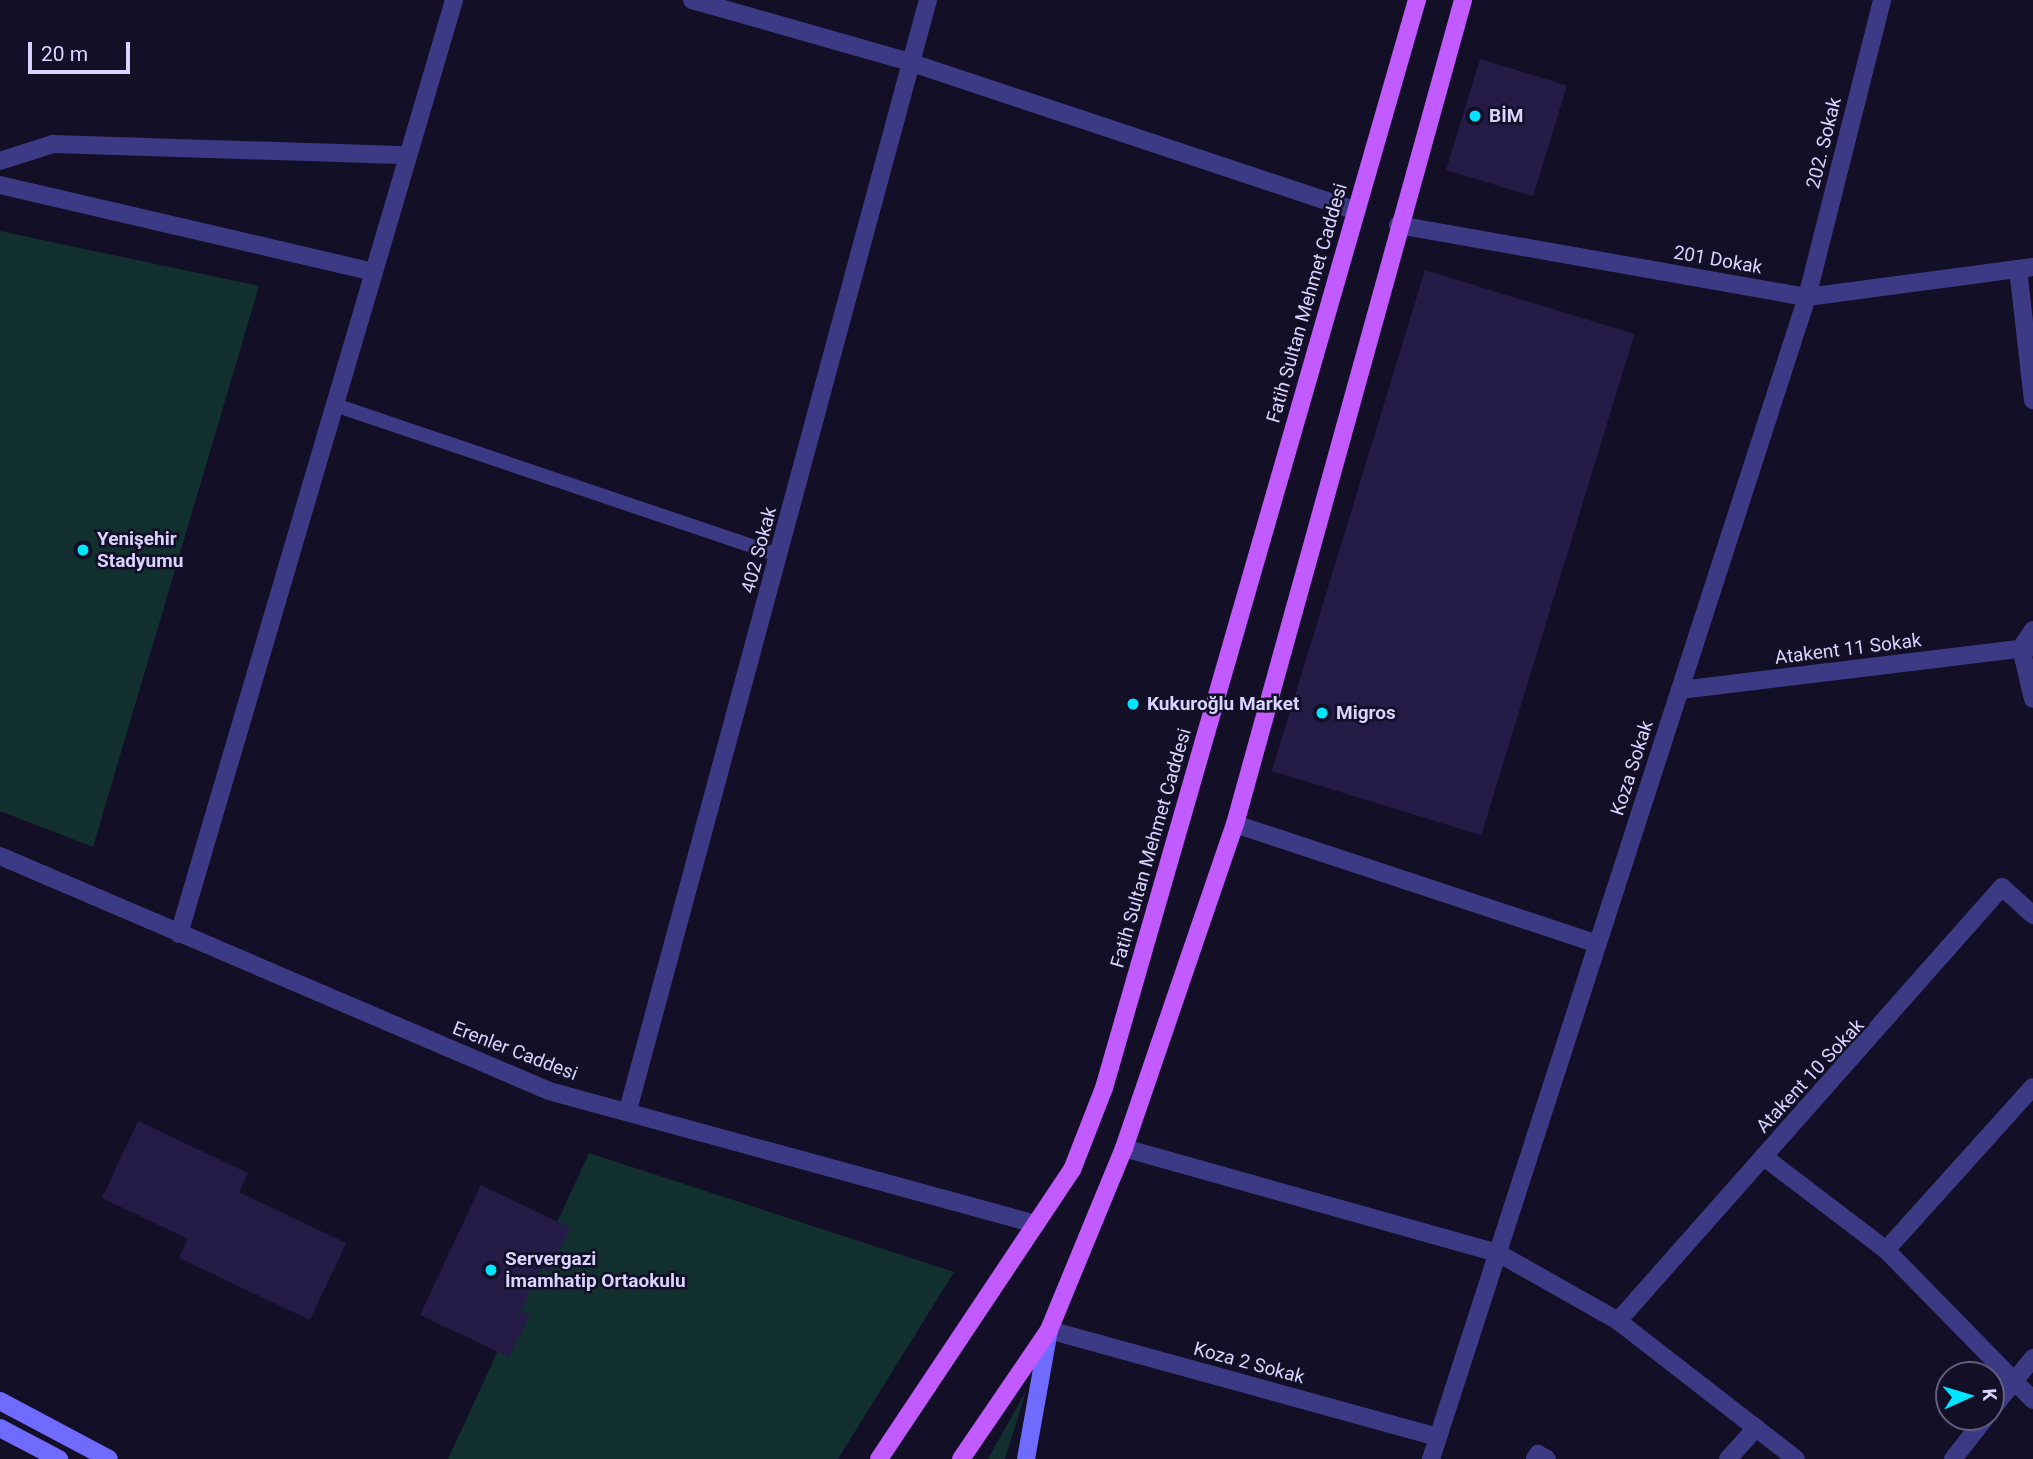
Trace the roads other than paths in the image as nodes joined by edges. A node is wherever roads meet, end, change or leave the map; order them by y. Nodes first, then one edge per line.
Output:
1 (454, 0) edge
2 (692, 0) edge
3 (928, 0) edge
4 (1417, 0) edge
5 (1463, 0) edge
6 (1882, 0) edge
7 (909, 62) junction
8 (408, 155) junction
9 (0, 162) edge
10 (0, 185) edge
11 (1355, 210) junction
12 (1398, 225) junction
13 (2025, 268) edge
14 (374, 272) junction
15 (1807, 297) junction
16 (2033, 400) edge
17 (335, 405) junction
18 (779, 555) junction
19 (2033, 630) edge
20 (2027, 648) edge
21 (1680, 690) junction
22 (2033, 699) edge
23 (1235, 824) junction
24 (0, 856) edge
25 (2033, 915) edge
26 (179, 934) junction
27 (1598, 944) junction
28 (2033, 1087) edge
29 (628, 1110) junction
30 (1124, 1149) junction
31 (1763, 1157) junction
32 (1036, 1224) junction
33 (1886, 1250) junction
34 (1498, 1253) junction
35 (1618, 1321) junction
36 (1049, 1330) junction
37 (2033, 1357) edge
38 (2012, 1383) junction
39 (2005, 1392) edge
40 (2033, 1400) edge
41 (0, 1401) edge
42 (0, 1428) edge
43 (1756, 1428) junction
44 (1975, 1431) edge
45 (1438, 1437) junction
46 (59, 1459) edge
47 (109, 1459) edge
48 (879, 1459) edge
49 (961, 1459) edge
50 (1026, 1459) edge
51 (1431, 1459) edge
52 (1535, 1459) edge
53 (1547, 1459) edge
54 (1728, 1459) edge
55 (1796, 1459) edge
56 (1953, 1459) edge

1 - 8 street
2 - 7 street
3 - 7 street, 402 Sokak
4 - 11 main road, Fatih Sultan Mehmet Caddesi
5 - 12 main road
6 - 15 street, 202. Sokak
7 - 11 street
7 - 18 street, 402 Sokak
8 - 9 street
8 - 14 street
10 - 14 street
11 - 32 main road, Fatih Sultan Mehmet Caddesi
12 - 15 street, 201 Dokak
12 - 23 main road
13 - 15 street, 201 Dokak
13 - 16 street
14 - 17 street
15 - 21 street, Koza Sokak
17 - 18 lane
17 - 26 street
18 - 29 street, 402 Sokak
19 - 20 street
20 - 21 street, Atakent 11 Sokak
20 - 22 street
21 - 27 street, Koza Sokak
23 - 27 street
23 - 30 main road
24 - 26 street, Erenler Caddesi
25 - 31 street, Atakent 10 Sokak
26 - 29 street, Erenler Caddesi
27 - 34 street, Koza Sokak
28 - 33 street
29 - 32 street, Erenler Caddesi
30 - 34 street
30 - 36 main road
31 - 33 street
31 - 35 street, Atakent 10 Sokak
32 - 48 main road, Fatih Sultan Mehmet Caddesi
33 - 38 street
34 - 35 street
34 - 45 street, Koza Sokak
35 - 43 street
36 - 45 street, Koza 2 Sokak
36 - 49 main road
36 - 50 main road
37 - 38 street
38 - 39 street
38 - 40 street
41 - 47 main road
42 - 46 main road
43 - 54 street
43 - 55 street
44 - 56 street
45 - 51 street, Koza Sokak
52 - 53 street

